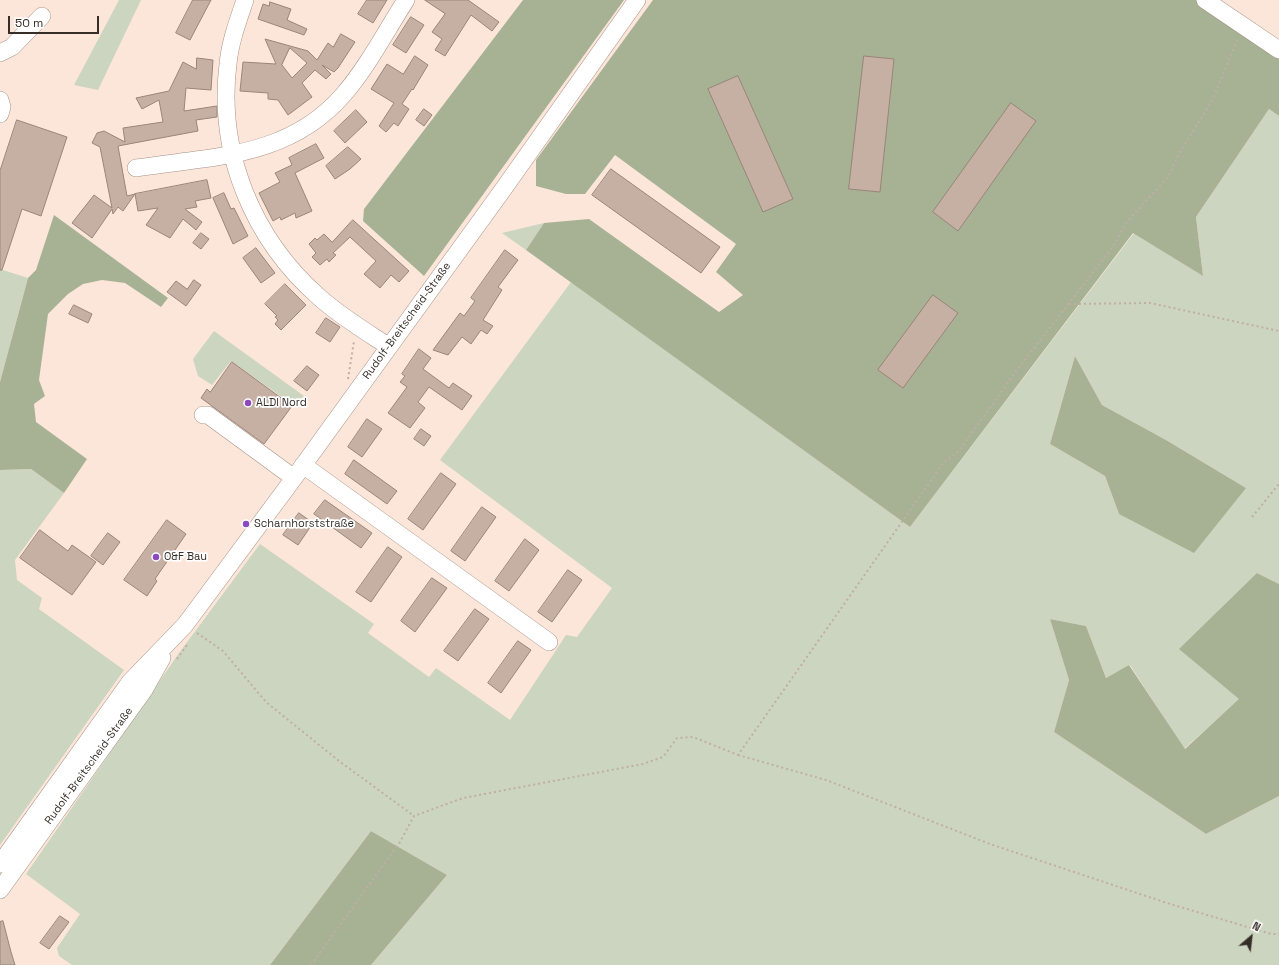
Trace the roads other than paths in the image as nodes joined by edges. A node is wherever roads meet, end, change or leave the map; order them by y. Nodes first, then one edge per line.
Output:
1 (245, 0) edge
2 (406, 0) edge
3 (637, 0) edge
4 (1205, 0) edge
5 (42, 16) dead end
6 (1279, 50) edge
7 (0, 53) edge
8 (0, 100) edge
9 (0, 114) edge
10 (232, 154) junction
11 (136, 168) dead end
12 (388, 346) junction
13 (204, 415) dead end
14 (298, 471) junction
15 (173, 639) junction
16 (549, 642) dead end
17 (0, 864) edge
18 (0, 890) edge

1 - 10 street
2 - 10 street
3 - 12 street, Rudolf-Breitscheid-Straße
4 - 6 street
5 - 7 street
8 - 9 street
10 - 11 street
10 - 12 street
12 - 14 street, Rudolf-Breitscheid-Straße
13 - 14 street
14 - 15 street, Rudolf-Breitscheid-Straße
14 - 16 street
15 - 17 street, Rudolf-Breitscheid-Straße
15 - 18 street, Rudolf-Breitscheid-Straße

